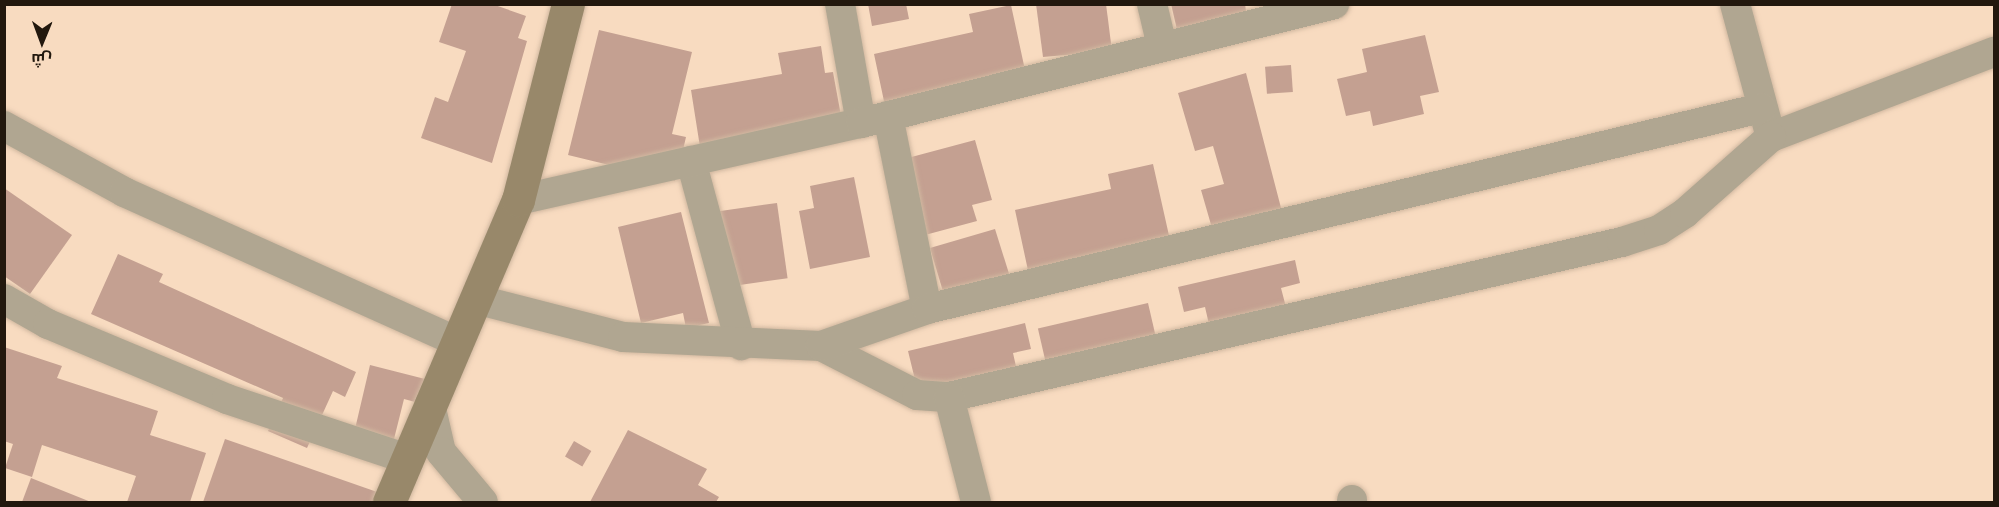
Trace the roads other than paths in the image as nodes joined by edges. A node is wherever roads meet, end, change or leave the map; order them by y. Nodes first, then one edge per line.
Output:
1 (568, 4) edge
2 (840, 4) edge
3 (1152, 4) edge
4 (1334, 4) edge
5 (1735, 4) edge
6 (1162, 46) junction
7 (1995, 52) edge
8 (1761, 108) junction
9 (875, 119) junction
10 (4, 126) edge
11 (1771, 136) junction
12 (691, 161) junction
13 (518, 200) junction
14 (4, 299) edge
15 (479, 300) junction
16 (927, 309) junction
17 (458, 342) junction
18 (741, 345) junction
19 (821, 346) junction
20 (949, 397) junction
21 (430, 404) junction
22 (407, 459) junction
23 (389, 502) edge
24 (483, 502) edge
25 (976, 502) edge

1 - 13 street
2 - 9 street
3 - 6 street
4 - 6 street
5 - 8 street
6 - 9 street
7 - 11 street
8 - 11 street
8 - 16 street
9 - 12 street
9 - 16 street
10 - 17 street
11 - 20 street
12 - 13 street
12 - 18 street
13 - 15 street
14 - 22 street
15 - 17 street
15 - 18 street
16 - 19 street
17 - 21 street
18 - 19 street
19 - 20 street
20 - 25 street
21 - 22 street
21 - 24 street
22 - 23 street

